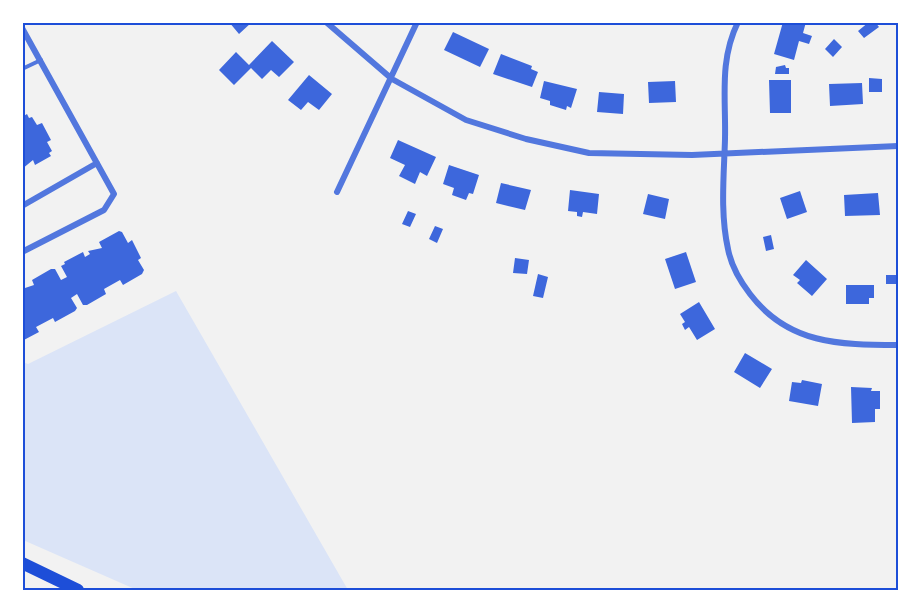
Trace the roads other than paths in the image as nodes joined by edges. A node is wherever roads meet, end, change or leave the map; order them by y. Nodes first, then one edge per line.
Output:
1 (326, 22) edge
2 (417, 22) edge
3 (738, 22) edge
4 (22, 28) edge
5 (42, 60) junction
6 (22, 69) edge
7 (392, 79) junction
8 (898, 146) edge
9 (724, 153) junction
10 (98, 163) junction
11 (337, 192) dead end
12 (22, 206) edge
13 (22, 252) edge
14 (898, 345) edge
15 (22, 564) edge
16 (78, 591) edge

1 - 7 street
2 - 7 street
3 - 9 street
4 - 5 street
5 - 6 lane
5 - 10 street
7 - 9 street
7 - 11 street
8 - 9 street
9 - 14 street
10 - 12 street
10 - 13 street
15 - 16 highway

